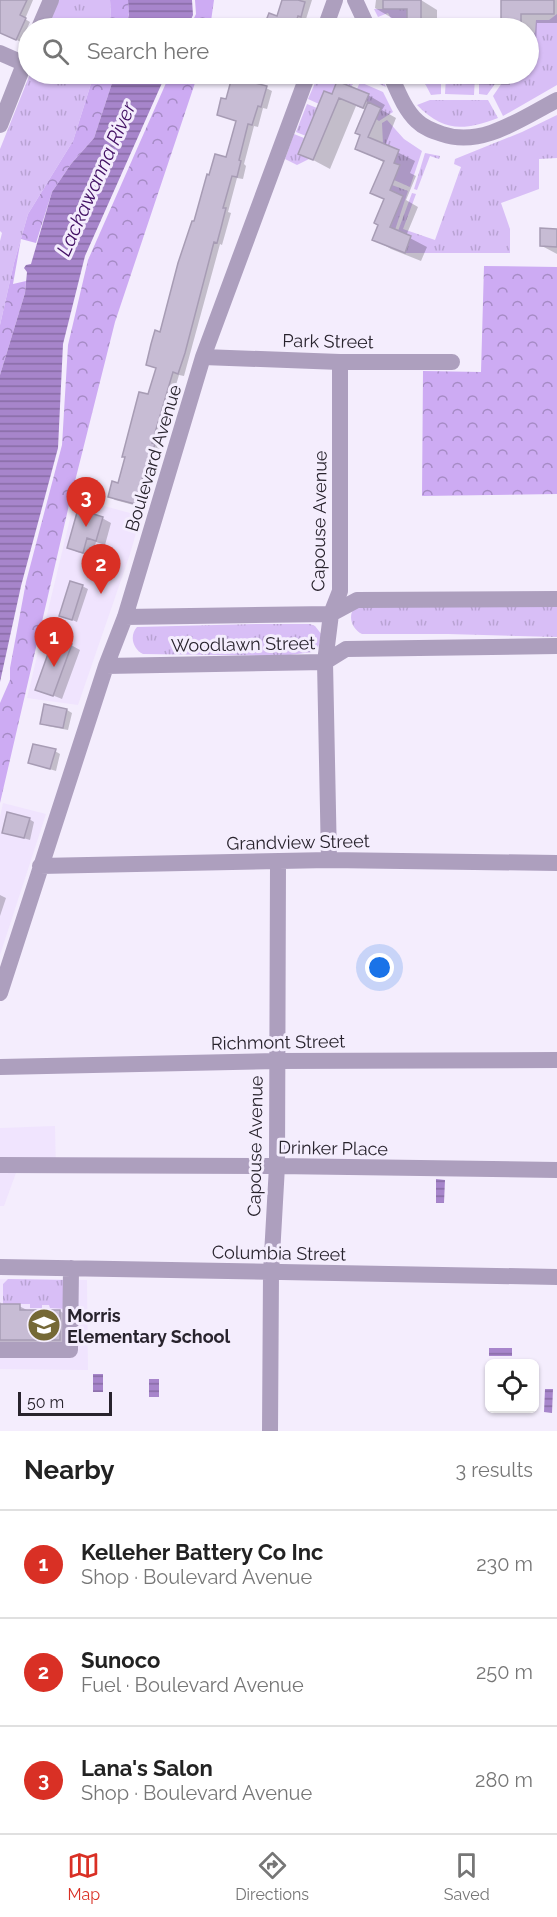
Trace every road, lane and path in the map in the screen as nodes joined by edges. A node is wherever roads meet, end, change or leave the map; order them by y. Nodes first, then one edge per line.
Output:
1 (51, 0) edge
2 (335, 0) edge
3 (355, 0) edge
4 (43, 18) edge
5 (329, 18) edge
6 (363, 18) edge
7 (0, 53) edge
8 (18, 57) edge
9 (18, 81) edge
10 (304, 84) edge
11 (395, 84) edge
12 (557, 100) edge
13 (0, 125) edge
14 (203, 357) junction
15 (340, 362) junction
16 (452, 362) dead end
17 (557, 599) edge
18 (331, 614) junction
19 (125, 617) junction
20 (557, 646) edge
21 (325, 662) junction
22 (106, 666) junction
23 (329, 861) junction
24 (278, 862) junction
25 (557, 863) edge
26 (40, 866) junction
27 (0, 993) edge
28 (557, 1060) edge
29 (276, 1061) junction
30 (0, 1067) edge
31 (0, 1166) edge
32 (277, 1166) junction
33 (557, 1170) edge
34 (0, 1267) edge
35 (71, 1268) junction
36 (271, 1273) junction
37 (557, 1277) edge
38 (0, 1350) edge
39 (270, 1431) edge

1 - 4 street
2 - 5 street
3 - 6 street
7 - 8 street
9 - 13 street
10 - 14 street, Boulevard Avenue
11 - 12 street
14 - 15 street, Park Street
14 - 19 street, Boulevard Avenue
15 - 16 street, Park Street
15 - 18 street, Capouse Avenue
17 - 18 street, Woodlawn Street
18 - 19 street, Woodlawn Street
18 - 21 street, Capouse Avenue
19 - 22 street, Boulevard Avenue
20 - 21 street, Woodlawn Street
21 - 22 street, Woodlawn Street
21 - 23 street, Capouse Avenue
22 - 26 street, Boulevard Avenue
23 - 24 street, Grandview Street
23 - 25 street, Grandview Street
24 - 26 street, Grandview Street
24 - 29 street, Capouse Avenue
26 - 27 street, Boulevard Avenue
28 - 29 street, Richmont Street
29 - 30 street, Richmont Street
29 - 32 street, Capouse Avenue
31 - 32 street, Drinker Place
32 - 33 street, Drinker Place
32 - 36 street, Capouse Avenue
34 - 35 street, Columbia Street
35 - 36 street, Columbia Street
35 - 38 street
36 - 37 street, Columbia Street
36 - 39 street, Capouse Avenue

